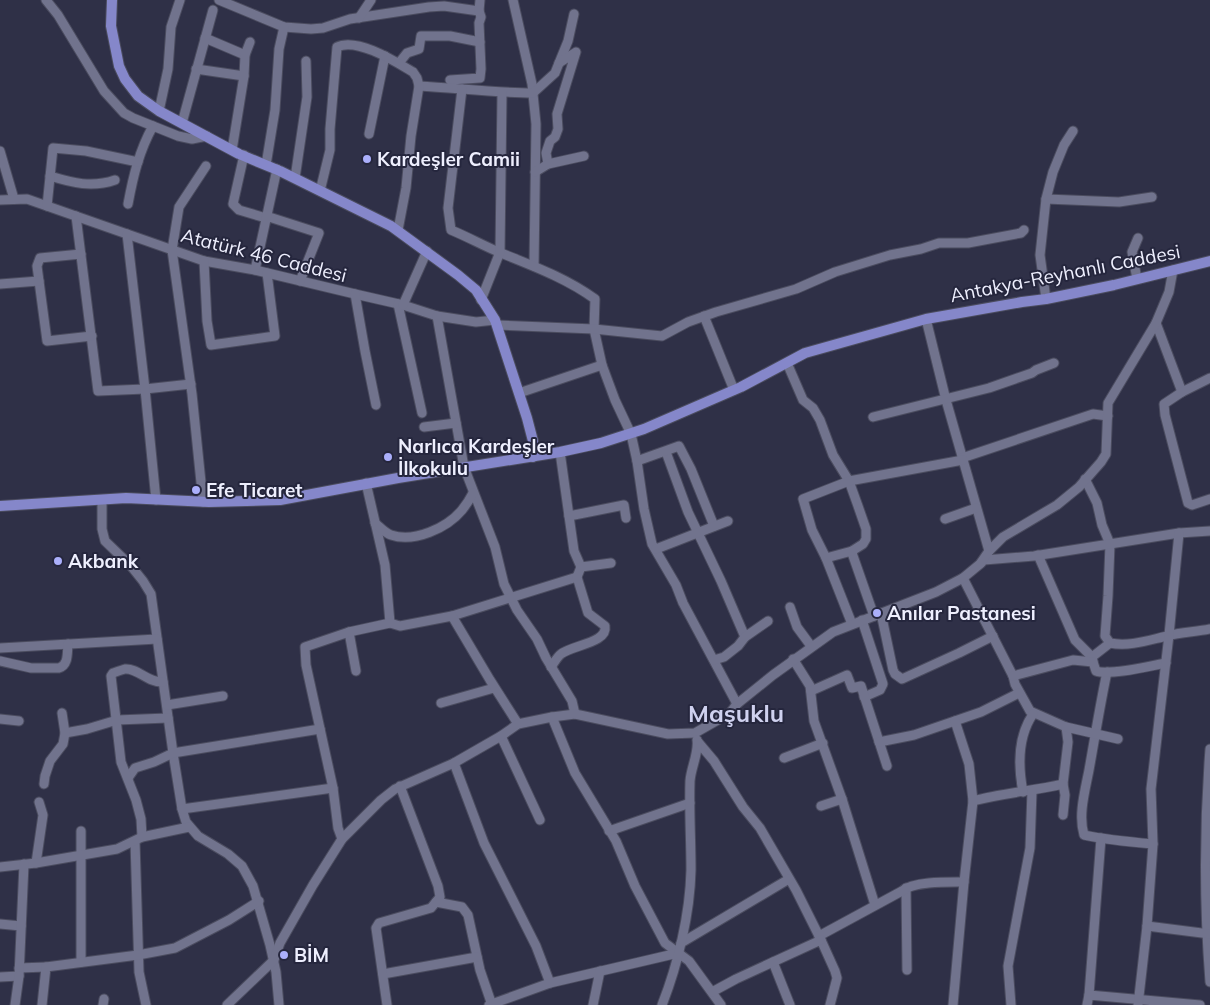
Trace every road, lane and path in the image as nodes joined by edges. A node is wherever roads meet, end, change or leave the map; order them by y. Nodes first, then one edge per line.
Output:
1 (46, 0) edge
2 (112, 0) edge
3 (180, 0) edge
4 (219, 0) edge
5 (370, 0) edge
6 (452, 0) edge
7 (480, 0) edge
8 (513, 0) edge
9 (444, 6) junction
10 (213, 10) dead end
11 (479, 11) junction
12 (574, 14) dead end
13 (359, 18) junction
14 (284, 28) junction
15 (205, 38) junction
16 (250, 42) dead end
17 (480, 42) junction
18 (245, 55) junction
19 (384, 56) junction
20 (306, 61) dead end
21 (399, 63) junction
22 (559, 63) junction
23 (196, 69) junction
24 (451, 70) dead end
25 (244, 76) junction
26 (450, 84) junction
27 (419, 86) junction
28 (462, 89) junction
29 (502, 93) junction
30 (533, 93) junction
31 (160, 111) junction
32 (182, 123) junction
33 (152, 126) junction
34 (1072, 131) dead end
35 (369, 134) dead end
36 (207, 136) junction
37 (232, 150) junction
38 (0, 151) edge
39 (244, 156) junction
40 (584, 156) dead end
41 (138, 162) junction
42 (548, 164) junction
43 (266, 165) junction
44 (206, 166) dead end
45 (277, 169) junction
46 (535, 172) junction
47 (50, 176) junction
48 (295, 178) junction
49 (114, 180) dead end
50 (320, 191) junction
51 (1152, 197) dead end
52 (14, 199) junction
53 (1046, 199) junction
54 (0, 200) edge
55 (128, 204) dead end
56 (48, 206) junction
57 (76, 216) junction
58 (266, 217) junction
59 (398, 230) junction
60 (1024, 230) dead end
61 (127, 234) junction
62 (1138, 238) dead end
63 (172, 250) junction
64 (426, 251) junction
65 (500, 252) junction
66 (81, 254) junction
67 (204, 261) junction
68 (1210, 261) edge
69 (534, 266) junction
70 (255, 270) junction
71 (1173, 270) junction
72 (267, 273) junction
73 (1137, 279) junction
74 (39, 281) junction
75 (300, 281) junction
76 (0, 284) edge
77 (356, 294) junction
78 (1046, 299) junction
79 (481, 300) junction
80 (400, 304) junction
81 (437, 316) junction
82 (704, 316) junction
83 (926, 319) junction
84 (496, 323) junction
85 (1156, 323) junction
86 (594, 329) junction
87 (92, 336) junction
88 (787, 363) junction
89 (1054, 363) dead end
90 (602, 365) junction
91 (1210, 378) edge
92 (191, 384) junction
93 (145, 389) junction
94 (734, 390) junction
95 (1182, 392) junction
96 (519, 393) junction
97 (946, 400) junction
98 (376, 405) dead end
99 (422, 413) dead end
100 (1108, 416) junction
101 (872, 418) dead end
102 (456, 423) junction
103 (424, 428) dead end
104 (631, 434) junction
105 (560, 452) junction
106 (666, 452) junction
107 (534, 457) junction
108 (962, 459) junction
109 (637, 461) junction
110 (464, 467) junction
111 (1085, 479) junction
112 (849, 481) junction
113 (366, 483) junction
114 (473, 493) junction
115 (1210, 499) edge
116 (102, 500) junction
117 (156, 500) junction
118 (203, 502) junction
119 (0, 506) edge
120 (976, 508) junction
121 (569, 516) junction
122 (626, 518) dead end
123 (945, 518) dead end
124 (728, 521) dead end
125 (375, 523) junction
126 (714, 526) junction
127 (1210, 531) edge
128 (1179, 533) junction
129 (698, 534) junction
130 (1110, 544) junction
131 (656, 550) junction
132 (852, 551) junction
133 (989, 551) junction
134 (1038, 555) junction
135 (826, 558) junction
136 (611, 563) dead end
137 (980, 564) junction
138 (581, 568) junction
139 (577, 576) junction
140 (964, 578) junction
141 (510, 596) junction
142 (790, 607) dead end
143 (878, 614) junction
144 (452, 616) junction
145 (862, 620) junction
146 (768, 621) dead end
147 (390, 623) junction
148 (852, 624) junction
149 (1210, 629) edge
150 (349, 632) junction
151 (1169, 635) junction
152 (993, 636) junction
153 (746, 637) junction
154 (157, 639) junction
155 (1110, 643) junction
156 (68, 644) junction
157 (811, 646) junction
158 (1, 648) edge
159 (793, 659) junction
160 (1093, 659) junction
161 (0, 660) edge
162 (714, 660) junction
163 (1166, 662) junction
164 (551, 667) junction
165 (356, 671) dead end
166 (1107, 672) junction
167 (1013, 676) junction
168 (164, 682) junction
169 (494, 688) junction
170 (811, 691) junction
171 (1019, 693) junction
172 (223, 696) dead end
173 (864, 697) junction
174 (441, 703) dead end
175 (737, 704) junction
176 (167, 705) junction
177 (62, 713) dead end
178 (574, 714) junction
179 (1033, 714) junction
180 (552, 717) junction
181 (168, 718) junction
182 (0, 719) edge
183 (117, 720) junction
184 (19, 721) dead end
185 (955, 721) junction
186 (518, 724) junction
187 (1066, 727) junction
188 (320, 729) junction
189 (65, 733) junction
190 (1094, 733) junction
191 (501, 736) junction
192 (696, 737) junction
193 (1118, 739) dead end
194 (879, 742) junction
195 (823, 743) junction
196 (1210, 749) edge
197 (173, 753) junction
198 (784, 758) dead end
199 (454, 762) junction
200 (886, 766) dead end
201 (128, 778) junction
202 (44, 784) dead end
203 (1063, 784) junction
204 (400, 786) junction
205 (333, 788) junction
206 (1028, 792) junction
207 (842, 799) junction
208 (973, 801) junction
209 (40, 802) dead end
210 (690, 803) junction
211 (821, 806) dead end
212 (182, 809) junction
213 (1063, 815) dead end
214 (540, 820) dead end
215 (189, 828) junction
216 (80, 831) dead end
217 (609, 831) junction
218 (1101, 838) junction
219 (139, 839) junction
220 (342, 839) junction
221 (1153, 844) junction
222 (81, 854) junction
223 (36, 863) junction
224 (24, 864) junction
225 (0, 867) edge
226 (789, 879) junction
227 (964, 882) junction
228 (906, 888) junction
229 (1208, 896) edge
230 (258, 902) junction
231 (436, 902) junction
232 (875, 905) junction
233 (0, 924) edge
234 (21, 926) junction
235 (1147, 926) junction
236 (1208, 934) edge
237 (820, 938) junction
238 (681, 943) junction
239 (274, 947) junction
240 (678, 953) junction
241 (138, 955) junction
242 (477, 957) junction
243 (274, 960) junction
244 (82, 962) junction
245 (773, 962) junction
246 (46, 967) junction
247 (907, 970) dead end
248 (600, 971) junction
249 (19, 972) junction
250 (383, 974) junction
251 (0, 978) edge
252 (1210, 982) edge
253 (550, 983) junction
254 (712, 992) junction
255 (1089, 995) junction
256 (1138, 1002) edge
257 (15, 1005) edge
258 (42, 1005) edge
259 (146, 1005) edge
260 (227, 1005) edge
261 (279, 1005) edge
262 (387, 1005) edge
263 (491, 1005) edge
264 (593, 1005) edge
265 (662, 1005) edge
266 (721, 1005) edge
267 (790, 1005) edge
268 (830, 1005) edge
269 (953, 1005) edge
270 (1011, 1005) edge
271 (1088, 1005) edge
272 (1200, 1005) edge

1 - 33 street
2 - 31 main road
3 - 31 street
4 - 14 street
5 - 13 street
6 - 9 street
7 - 11 street
8 - 30 street
9 - 11 street
9 - 13 street
10 - 15 street
11 - 17 street
12 - 22 street
13 - 14 street
14 - 43 street
15 - 18 street
15 - 23 street
16 - 18 street
17 - 21 street
17 - 26 street
18 - 25 street
19 - 21 street
19 - 35 street
19 - 50 street
20 - 48 street
21 - 27 street
22 - 30 street
22 - 42 street
23 - 25 street
23 - 32 street
24 - 26 street
25 - 37 street
26 - 27 street
26 - 28 street
27 - 59 street
28 - 29 street
28 - 65 street
29 - 30 street
29 - 65 street
30 - 46 street
31 - 32 main road
32 - 36 main road
33 - 36 street
33 - 41 street
34 - 53 street
36 - 37 main road
37 - 39 main road
38 - 52 street
39 - 43 main road
39 - 58 street
40 - 42 street
41 - 47 street
41 - 55 street
42 - 46 street
43 - 45 main road
44 - 63 street
45 - 48 main road
45 - 58 street
46 - 69 street
47 - 49 street
47 - 56 street
48 - 50 main road
50 - 59 main road
51 - 53 street
52 - 54 street, Atatürk 46 Caddesi
52 - 56 street, Atatürk 46 Caddesi
53 - 78 street
56 - 57 street, Atatürk 46 Caddesi
57 - 61 street, Atatürk 46 Caddesi
57 - 66 street
58 - 70 street
58 - 75 street
59 - 64 main road
60 - 82 street, Atatürk 46 Caddesi
61 - 63 street, Atatürk 46 Caddesi
61 - 93 street
62 - 73 street
63 - 67 street, Atatürk 46 Caddesi
63 - 92 street
64 - 79 main road
64 - 80 street
65 - 69 street
65 - 79 street
66 - 74 street
66 - 87 street
67 - 70 street, Atatürk 46 Caddesi
67 - 72 street
68 - 71 main road, Antakya-Reyhanlı Caddesi
69 - 86 street
70 - 72 street, Atatürk 46 Caddesi
71 - 73 main road, Antakya-Reyhanlı Caddesi
71 - 85 street
72 - 75 street, Atatürk 46 Caddesi
73 - 78 main road, Antakya-Reyhanlı Caddesi
74 - 76 street
74 - 87 street
75 - 77 street, Atatürk 46 Caddesi
77 - 80 street, Atatürk 46 Caddesi
77 - 98 street
78 - 83 main road, Antakya-Reyhanlı Caddesi
79 - 84 main road
80 - 81 street, Atatürk 46 Caddesi
80 - 99 street
81 - 84 street, Atatürk 46 Caddesi
81 - 102 street
82 - 86 street, Atatürk 46 Caddesi
82 - 94 street
83 - 88 main road, Antakya-Reyhanlı Caddesi
83 - 97 street
84 - 86 street, Atatürk 46 Caddesi
84 - 96 main road
85 - 95 street
85 - 100 street
86 - 90 street
87 - 93 street
88 - 94 main road, Antakya-Reyhanlı Caddesi
88 - 112 street
89 - 97 street
90 - 96 street
90 - 104 street
91 - 95 street
92 - 93 street
92 - 118 street
93 - 117 street
94 - 104 main road, Antakya-Reyhanlı Caddesi
95 - 115 street
96 - 107 main road
97 - 101 street
97 - 108 street
100 - 108 street
100 - 111 street
102 - 103 street
102 - 110 street
104 - 105 main road, Antakya-Reyhanlı Caddesi
104 - 109 street
105 - 107 main road, Antakya-Reyhanlı Caddesi
105 - 121 street
106 - 109 street
106 - 126 street
106 - 129 street
107 - 110 main road, Antakya-Reyhanlı Caddesi
108 - 112 street
108 - 120 street
109 - 131 street
110 - 113 main road, Antakya-Reyhanlı Caddesi
110 - 114 street
111 - 130 street
111 - 133 street
112 - 132 street
112 - 135 street
113 - 118 main road, Antakya-Reyhanlı Caddesi
113 - 125 street
114 - 125 street
114 - 141 street
116 - 117 main road, Antakya-Reyhanlı Caddesi
116 - 119 main road, Antakya-Reyhanlı Caddesi
116 - 154 street
117 - 118 main road, Antakya-Reyhanlı Caddesi
120 - 123 street
120 - 133 street
121 - 122 street
121 - 138 street
124 - 126 street
125 - 147 street
126 - 129 street
127 - 128 street
128 - 130 street
128 - 151 street
129 - 131 street
129 - 153 street
130 - 134 street
130 - 155 street
131 - 162 street
132 - 135 street
132 - 143 street
133 - 137 street
134 - 137 street
134 - 160 street
135 - 148 street
136 - 138 street
137 - 140 street
138 - 139 street
139 - 141 street
139 - 164 street
140 - 143 street
140 - 152 street
141 - 144 street
141 - 164 street
142 - 157 street
143 - 145 street
143 - 152 street
144 - 147 street
144 - 169 street
145 - 148 street
145 - 173 street
146 - 153 street
147 - 150 street
148 - 157 street
149 - 151 street
150 - 165 street
150 - 188 street
151 - 155 street
151 - 163 street
152 - 167 street
153 - 162 street
154 - 156 street
154 - 168 street
155 - 160 street
156 - 158 street
156 - 161 street
157 - 159 street
158 - 161 street
159 - 170 street
159 - 175 street
160 - 166 street
160 - 167 street
162 - 175 street
163 - 166 street
163 - 221 street
164 - 178 street
166 - 190 street
167 - 171 street
168 - 176 street
168 - 183 street
169 - 174 street
169 - 186 street
170 - 173 street
170 - 195 street
171 - 179 street
171 - 185 street
172 - 176 street
173 - 194 street
175 - 192 street
176 - 181 street
177 - 189 street
178 - 180 street
178 - 192 street
179 - 187 street
179 - 206 street
180 - 186 street
180 - 217 street
181 - 183 street
181 - 197 street
182 - 184 street
183 - 189 street
183 - 201 street
185 - 194 street
185 - 208 street
186 - 191 street
187 - 190 street
187 - 203 street
188 - 197 street
188 - 205 street
189 - 202 street
190 - 193 street
190 - 218 street
191 - 199 street
191 - 214 street
192 - 210 street
192 - 226 street
194 - 200 street
195 - 198 street
195 - 207 street
196 - 229 street
197 - 201 street
197 - 212 street
199 - 204 street
199 - 253 street
201 - 219 street
203 - 206 street
203 - 213 street
204 - 220 street
204 - 231 street
205 - 212 street
205 - 220 street
206 - 208 street
206 - 270 street
207 - 211 street
207 - 232 street
208 - 227 street
209 - 223 street
210 - 217 street
210 - 238 street
212 - 215 street
215 - 219 street
215 - 230 street
216 - 222 street
217 - 240 street
218 - 221 street
218 - 255 street
219 - 222 street
219 - 241 street
220 - 239 street
221 - 235 street
222 - 223 street
222 - 244 street
223 - 224 street
224 - 225 street
224 - 234 street
226 - 237 street
226 - 238 street
227 - 228 street
227 - 269 street
228 - 232 street
228 - 247 street
229 - 236 street
230 - 239 street
230 - 241 street
231 - 242 street
231 - 250 street
232 - 237 street
233 - 234 street
234 - 249 street
235 - 236 street
235 - 256 street
236 - 252 street
237 - 245 street
237 - 268 street
238 - 240 street
239 - 243 street
240 - 248 street
240 - 254 street
240 - 265 street
241 - 244 street
241 - 259 street
242 - 250 street
242 - 263 street
243 - 260 street
243 - 261 street
244 - 246 street
245 - 254 street
245 - 267 street
246 - 249 street
246 - 258 street
248 - 253 street
248 - 264 street
249 - 251 street
249 - 257 street
250 - 262 street
253 - 263 street
254 - 266 street
255 - 256 street
255 - 271 street
256 - 272 street

